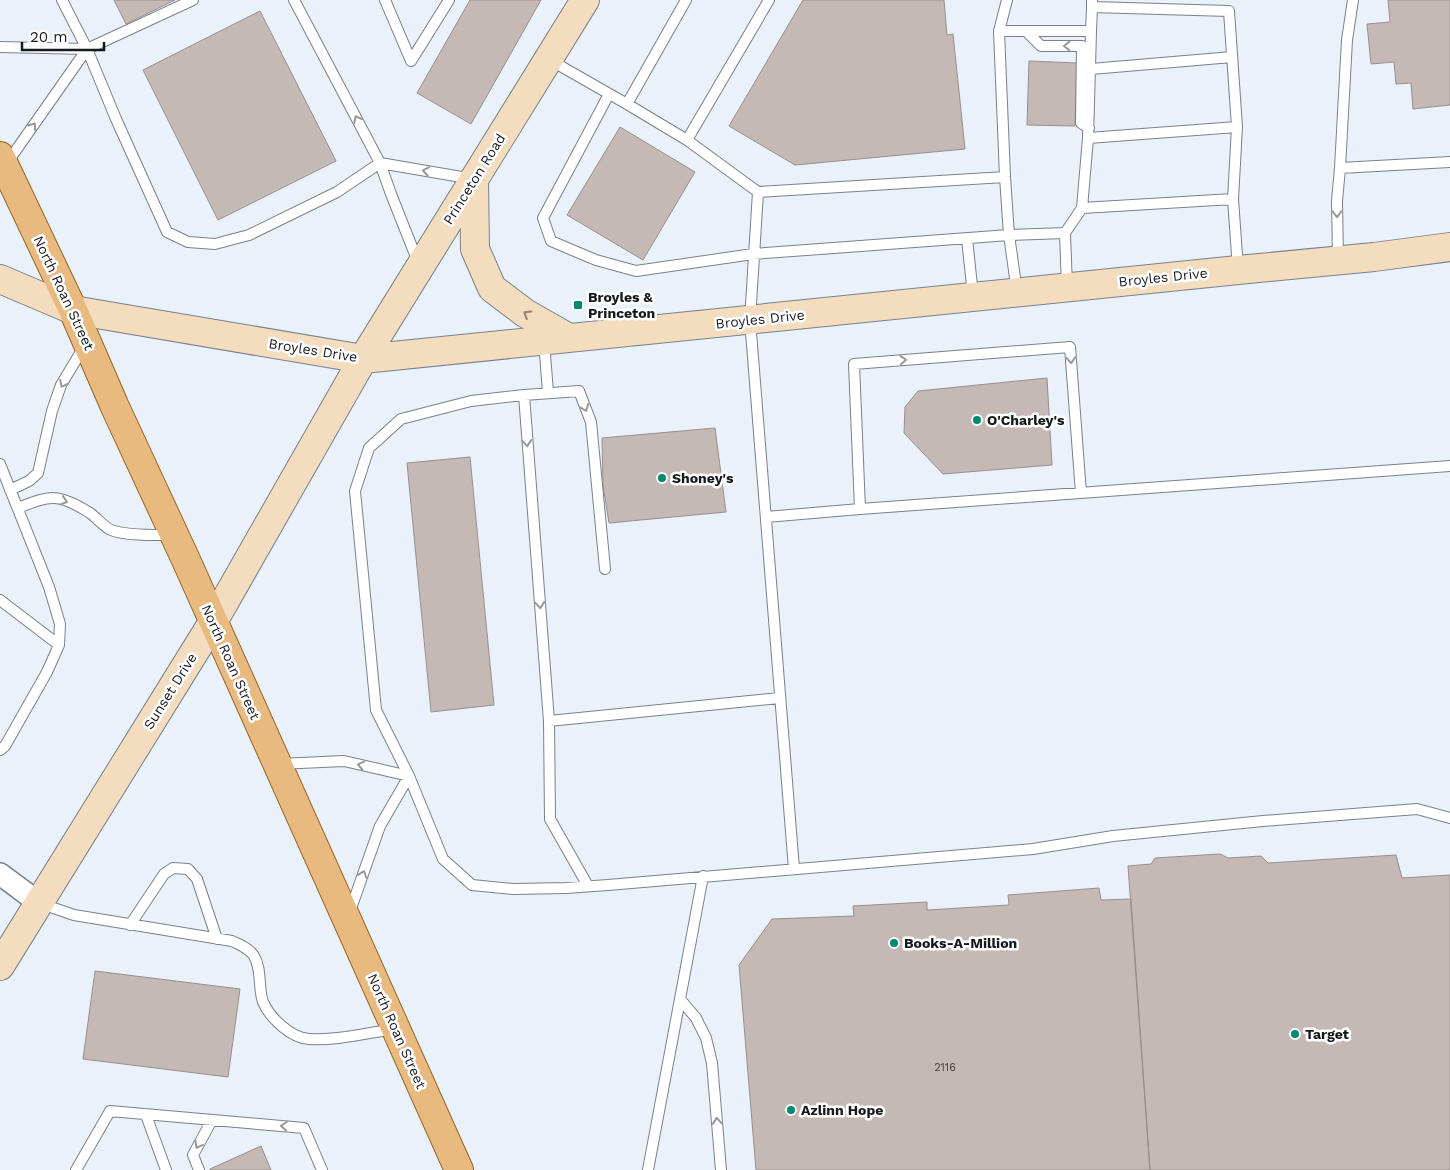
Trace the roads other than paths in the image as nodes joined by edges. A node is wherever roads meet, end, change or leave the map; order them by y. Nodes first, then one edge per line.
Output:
1 (62, 0) edge
2 (193, 0) edge
3 (294, 0) edge
4 (384, 0) edge
5 (449, 0) edge
6 (585, 0) edge
7 (686, 0) edge
8 (769, 0) edge
9 (1007, 0) edge
10 (1353, 0) edge
11 (1092, 4) edge
12 (999, 31) junction
13 (1026, 31) junction
14 (1090, 31) junction
15 (0, 46) edge
16 (87, 50) junction
17 (1232, 57) junction
18 (549, 59) junction
19 (1091, 69) junction
20 (609, 94) junction
21 (627, 104) junction
22 (1237, 127) junction
23 (1089, 133) junction
24 (687, 140) junction
25 (2, 161) edge
26 (380, 162) junction
27 (1450, 162) edge
28 (1340, 168) junction
29 (1005, 177) junction
30 (474, 179) junction
31 (758, 192) junction
32 (1233, 199) junction
33 (1082, 208) junction
34 (1065, 233) junction
35 (1009, 235) junction
36 (967, 239) junction
37 (1450, 247) edge
38 (754, 254) junction
39 (1338, 261) junction
40 (420, 267) junction
41 (1238, 270) junction
42 (0, 279) edge
43 (1067, 288) junction
44 (1017, 293) junction
45 (973, 297) junction
46 (73, 310) junction
47 (750, 320) junction
48 (557, 339) junction
49 (86, 342) junction
50 (363, 359) junction
51 (548, 393) junction
52 (524, 394) junction
53 (0, 464) edge
54 (1450, 466) edge
55 (3, 479) edge
56 (10, 490) junction
57 (1081, 493) junction
58 (18, 508) junction
59 (860, 509) junction
60 (766, 517) junction
61 (174, 536) junction
62 (605, 569) dead end
63 (0, 600) edge
64 (213, 622) junction
65 (59, 645) junction
66 (780, 698) junction
67 (550, 721) junction
68 (0, 750) edge
69 (277, 764) junction
70 (409, 776) junction
71 (1450, 818) edge
72 (794, 869) junction
73 (0, 874) edge
74 (703, 876) junction
75 (588, 886) junction
76 (38, 903) junction
77 (347, 920) junction
78 (130, 925) junction
79 (217, 939) junction
80 (0, 966) edge
81 (680, 999) junction
82 (396, 1029) junction
83 (146, 1115) junction
84 (212, 1120) junction
85 (76, 1170) edge
86 (166, 1170) edge
87 (199, 1170) edge
88 (322, 1170) edge
89 (459, 1170) edge
90 (648, 1170) edge
91 (721, 1170) edge

1 - 16 lane
2 - 16 lane
26 -> 3 lane
4 - 5 lane
6 - 18 street, Princeton Road
7 - 21 lane
8 - 24 lane
9 - 12 lane
10 - 28 lane
11 - 14 lane
11 - 17 lane
12 - 13 lane
12 - 29 lane
13 - 14 lane
23 -> 13 lane
14 - 19 lane
15 - 16 lane
25 -> 16 lane
16 - 26 lane
17 - 19 lane
17 - 22 lane
18 - 20 lane
18 - 30 street, Princeton Road
19 - 23 lane
20 - 21 lane
20 - 38 lane
21 - 24 lane
22 - 23 lane
22 - 32 lane
23 - 33 lane
24 - 31 lane
25 - 46 main road, North Roan Street
30 -> 26 lane
26 - 40 lane
27 - 28 lane
28 -> 39 lane
29 - 31 lane
29 - 35 lane
30 - 40 street, Princeton Road
48 -> 30 street
31 - 38 lane
32 - 33 lane
32 - 41 lane
33 - 34 lane
34 - 35 lane
34 - 43 lane
35 - 36 lane
35 - 44 lane
36 - 38 lane
36 - 45 lane
37 - 39 street, Broyles Drive
38 - 47 lane
39 - 41 street, Broyles Drive
40 - 50 street, Princeton Road
41 - 43 street, Broyles Drive
42 - 46 street, Broyles Drive
43 - 44 street, Broyles Drive
44 - 45 street, Broyles Drive
45 - 47 street, Broyles Drive
46 - 49 main road, North Roan Street
46 - 50 street, Broyles Drive
47 - 48 street, Broyles Drive
47 - 60 lane
48 - 50 street, Broyles Drive
48 - 51 lane
49 -> 56 lane
49 - 61 main road, North Roan Street
50 - 64 street, Sunset Drive
51 - 52 lane
51 -> 62 lane
52 -> 67 lane
52 - 70 lane
53 - 55 lane
54 - 57 lane
55 - 56 lane
56 - 58 lane
57 - 59 lane
59 -> 57 lane
58 -> 61 lane
58 - 65 lane
59 - 60 lane
60 - 66 lane
61 - 64 main road, North Roan Street
63 - 65 lane
64 - 69 main road, North Roan Street
64 - 76 street, Sunset Drive
65 - 68 lane
66 - 67 lane
66 - 72 lane
67 - 75 lane
70 -> 69 lane
69 - 77 main road, North Roan Street
70 - 75 lane
77 -> 70 lane
71 - 72 lane
72 - 74 lane
73 - 76 street
74 - 75 lane
74 - 81 lane
76 - 78 lane
76 - 80 street, Sunset Drive
77 - 82 main road, North Roan Street
78 - 79 lane
78 - 79 lane
79 - 82 lane
81 - 90 lane
91 -> 81 lane
82 - 89 main road, North Roan Street
83 - 84 lane
83 - 85 lane
83 - 86 lane
84 -> 87 lane
88 -> 84 lane

